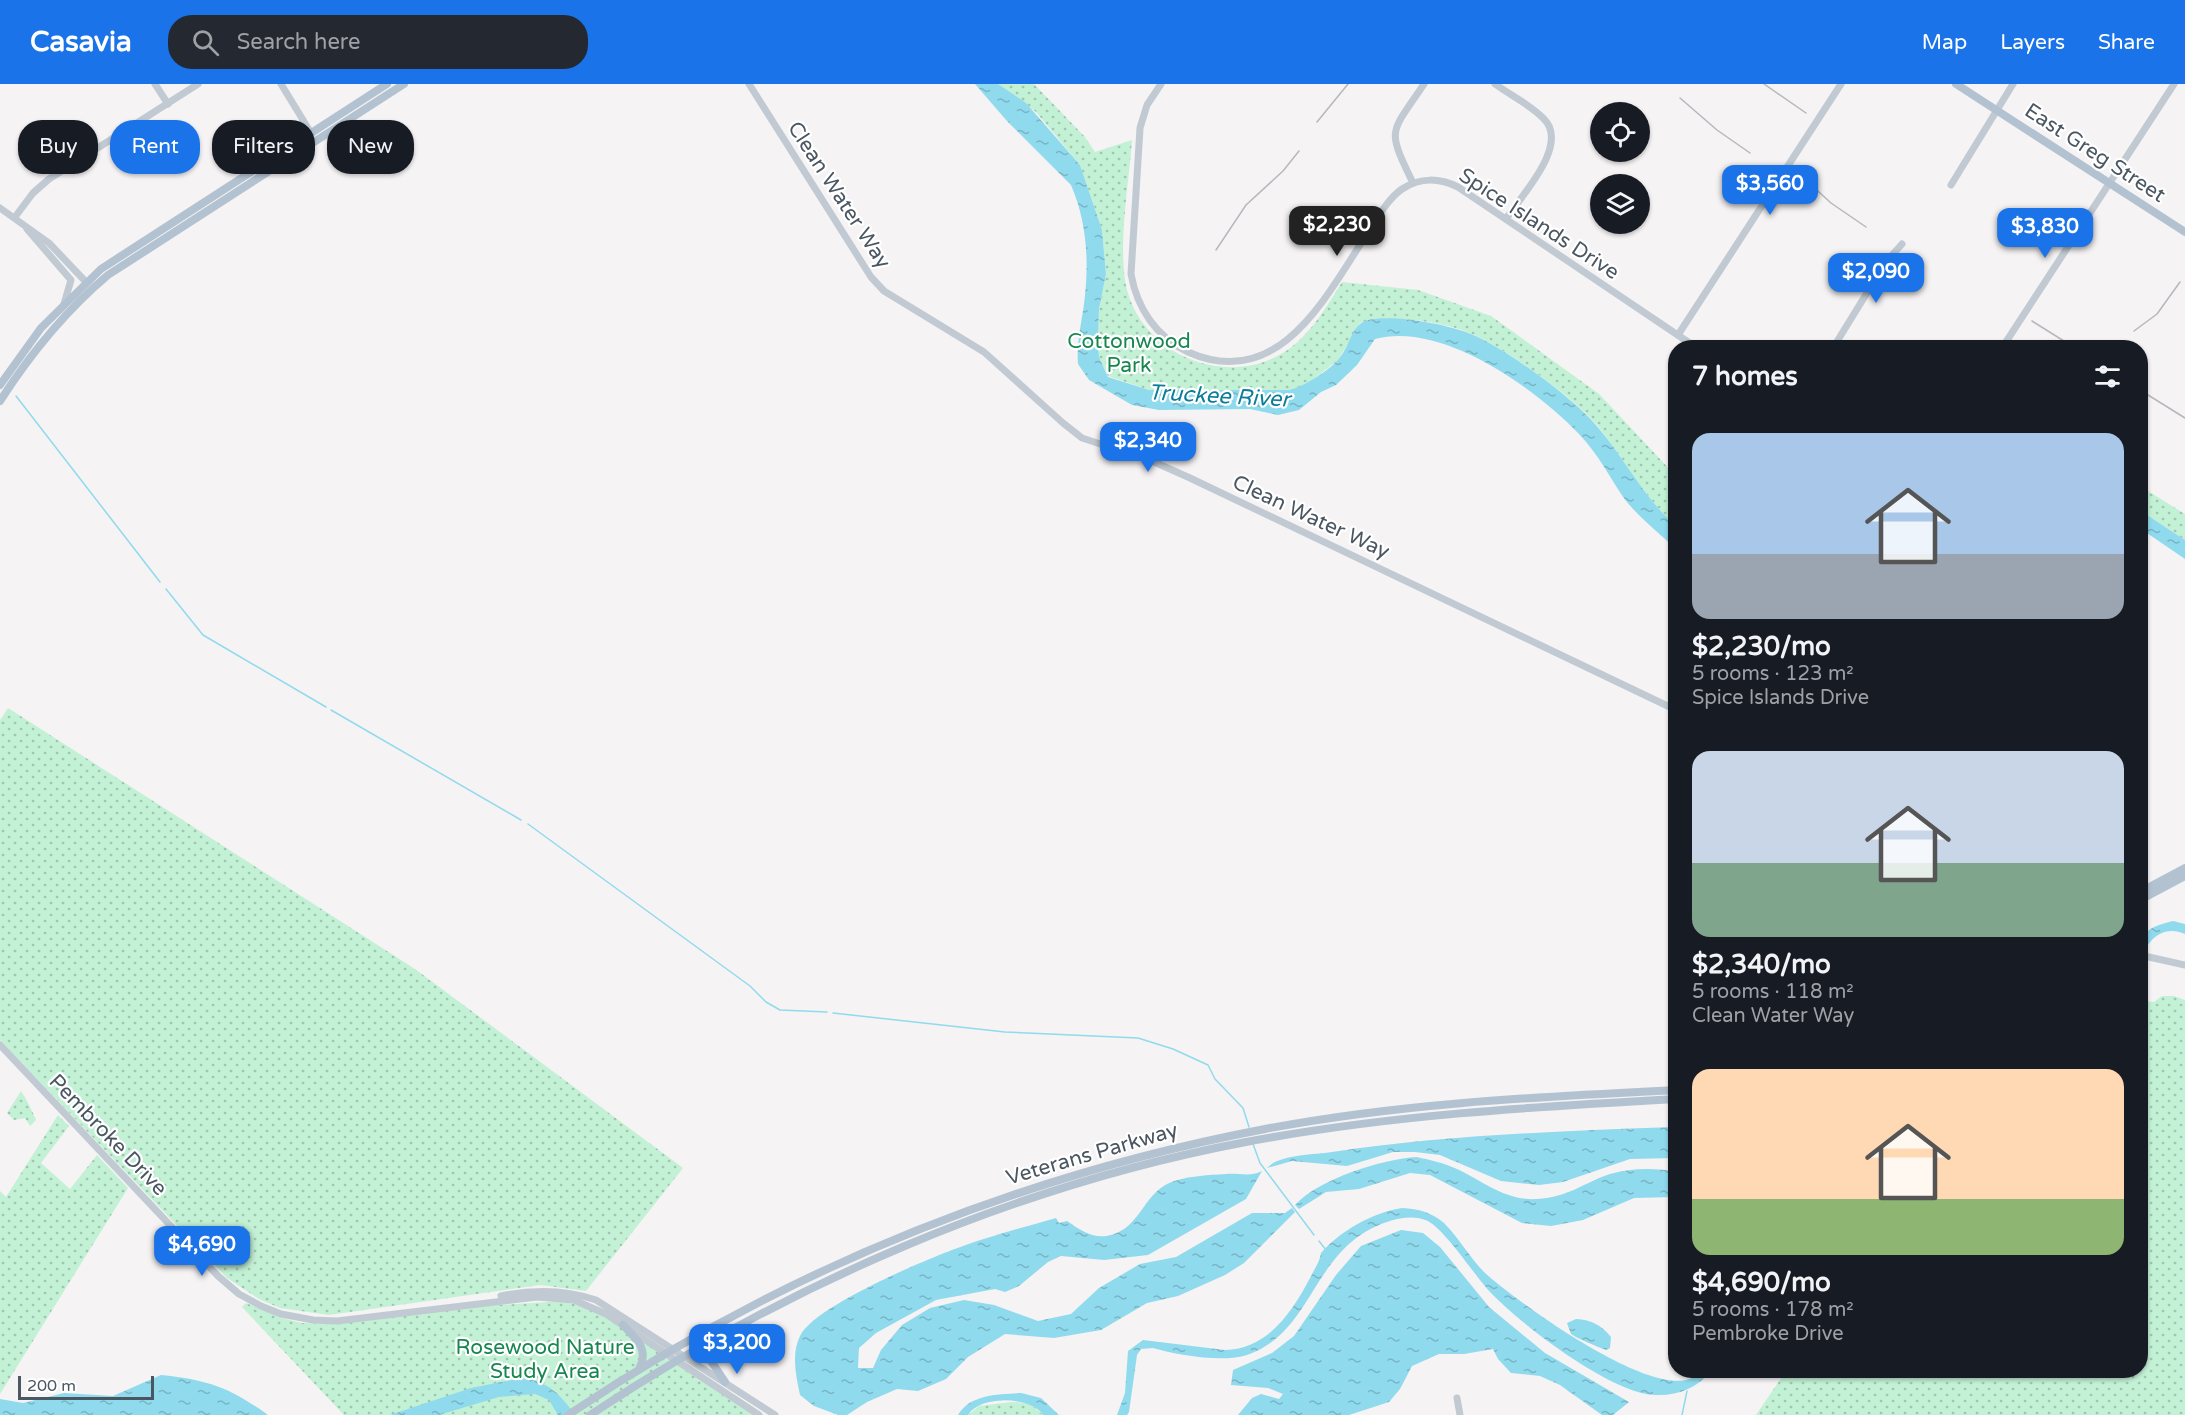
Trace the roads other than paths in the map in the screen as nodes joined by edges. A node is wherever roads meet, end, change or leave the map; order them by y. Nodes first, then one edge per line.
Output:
1 (155, 84) edge
2 (198, 84) edge
3 (281, 84) edge
4 (387, 84) edge
5 (404, 84) edge
6 (749, 84) edge
7 (1161, 84) edge
8 (1424, 84) edge
9 (1495, 84) edge
10 (1841, 84) edge
11 (1956, 84) edge
12 (2013, 84) edge
13 (2174, 84) edge
14 (168, 104) junction
15 (1997, 111) junction
16 (303, 120) edge
17 (315, 130) edge
18 (315, 141) edge
19 (247, 174) edge
20 (263, 174) edge
21 (1413, 183) junction
22 (2109, 183) junction
23 (1951, 185) dead end
24 (0, 208) edge
25 (1506, 219) junction
26 (18, 220) junction
27 (2185, 231) edge
28 (1902, 244) dead end
29 (86, 282) junction
30 (67, 306) junction
31 (1678, 335) junction
32 (1685, 340) edge
33 (1838, 340) edge
34 (2007, 340) edge
35 (0, 385) edge
36 (0, 400) edge
37 (1668, 706) edge
38 (2185, 868) edge
39 (2185, 876) edge
40 (2148, 888) edge
41 (2148, 896) edge
42 (2148, 956) edge
43 (2185, 966) edge
44 (0, 1045) edge
45 (1668, 1090) edge
46 (1668, 1100) edge
47 (1268, 1133) junction
48 (1240, 1138) junction
49 (490, 1300) junction
50 (623, 1325) junction
51 (712, 1340) junction
52 (668, 1350) junction
53 (681, 1359) junction
54 (640, 1368) junction
55 (725, 1382) junction
56 (1457, 1398) dead end
57 (593, 1413) edge
58 (568, 1415) edge
59 (759, 1415) edge
60 (775, 1415) edge
61 (1460, 1415) edge

1 - 14 street
2 - 14 street
3 - 16 street
4 - 17 main road
5 - 18 main road
6 - 37 street, Clean Water Way
7 - 21 street
8 - 21 street
9 - 25 street
10 - 31 street
11 - 15 main road, East Greg Street
12 - 15 street
13 - 22 street
14 - 26 street
15 - 22 main road, East Greg Street
15 - 23 street
19 - 29 main road
20 - 30 main road
21 - 25 street, Spice Islands Drive
22 - 27 main road, East Greg Street
22 - 34 street
24 - 26 street
25 - 31 street, Spice Islands Drive
26 - 29 street
26 - 30 street
28 - 33 street
29 - 30 main road
30 - 35 main road
30 - 36 main road
31 - 32 street, Spice Islands Drive
38 - 40 main road
39 - 41 main road
42 - 43 street
44 - 49 street, Pembroke Drive
45 - 47 main road, Veterans Parkway
46 - 47 main road, Veterans Parkway
47 - 48 main road, Veterans Parkway
48 - 51 main road, Veterans Parkway
48 - 52 main road, Veterans Parkway
49 - 50 street, Pembroke Drive
49 - 52 street, Pembroke Drive
50 - 52 street, Pembroke Drive
50 - 54 main road
51 - 53 main road, Veterans Parkway
51 - 55 main road
52 - 53 street, Pembroke Drive
52 - 54 main road, Veterans Parkway
53 - 55 street, Pembroke Drive
53 - 57 main road, Veterans Parkway
53 - 59 street, Pembroke Drive
54 - 58 main road, Veterans Parkway
55 - 60 street, Pembroke Drive
56 - 61 street

